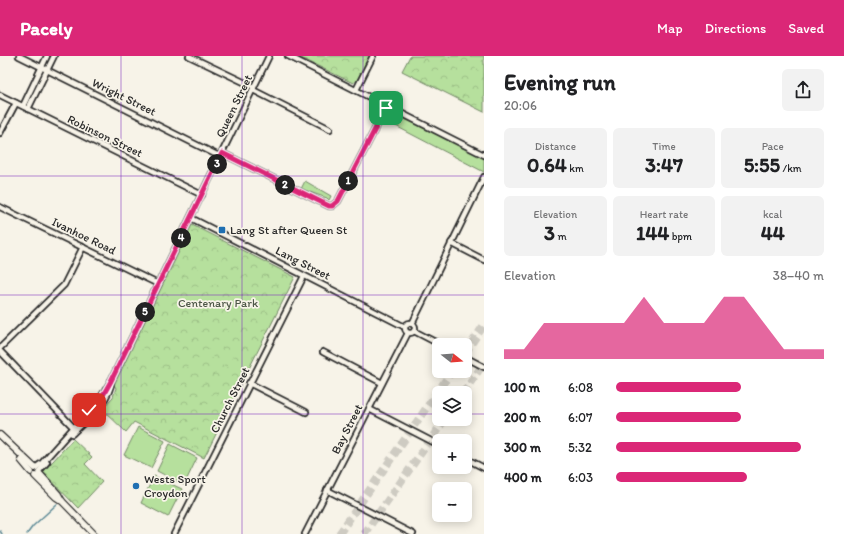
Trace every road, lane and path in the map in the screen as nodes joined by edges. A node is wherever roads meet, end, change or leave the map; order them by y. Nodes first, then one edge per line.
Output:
1 (19, 56) edge
2 (47, 56) edge
3 (54, 56) edge
4 (189, 56) edge
5 (270, 56) edge
6 (288, 56) edge
7 (373, 56) edge
8 (42, 67) junction
9 (47, 70) junction
10 (253, 89) junction
11 (356, 90) junction
12 (0, 95) edge
13 (16, 102) junction
14 (23, 106) junction
15 (387, 106) junction
16 (28, 109) junction
17 (330, 129) dead end
18 (0, 133) edge
19 (221, 155) junction
20 (484, 155) edge
21 (484, 178) edge
22 (202, 195) junction
23 (0, 207) edge
24 (191, 218) junction
25 (451, 243) junction
26 (83, 247) junction
27 (484, 260) edge
28 (304, 276) junction
29 (158, 284) junction
30 (412, 324) junction
31 (405, 327) junction
32 (414, 331) junction
33 (408, 333) junction
34 (432, 340) edge
35 (0, 348) edge
36 (0, 351) edge
37 (323, 352) dead end
38 (472, 361) edge
39 (484, 367) edge
40 (250, 383) junction
41 (382, 383) junction
42 (369, 409) junction
43 (306, 412) dead end
44 (75, 429) junction
45 (0, 435) edge
46 (432, 441) edge
47 (472, 462) edge
48 (484, 468) edge
49 (36, 471) junction
50 (327, 490) junction
51 (94, 534) edge
52 (174, 534) edge
53 (305, 534) edge
54 (412, 534) edge

1 - 8 street, Wright Street
2 - 8 street
3 - 9 street
4 - 10 street
5 - 10 street, Queen Street
6 - 11 street
7 - 11 street
8 - 9 street, Wright Street
8 - 14 street
9 - 16 street
9 - 19 street, Wright Street
10 - 17 street
10 - 19 street, Queen Street
11 - 15 street
12 - 13 street, Robinson Street
13 - 14 street, Robinson Street
13 - 18 street
14 - 16 street, Robinson Street
15 - 19 street, Wright Street
15 - 20 street
16 - 22 street, Robinson Street
19 - 22 street, Queen Street
21 - 25 street
22 - 24 street, Queen Street
23 - 26 street, Ivanhoe Road
24 - 28 street, Lang Street
24 - 29 street, Queen Street
25 - 27 street
25 - 30 street
26 - 29 street, Ivanhoe Road
26 - 35 street
28 - 31 street, Lang Street
28 - 40 street, Church Street
29 - 44 street, Queen Street
30 - 31 street
30 - 32 street
31 - 33 street
32 - 33 street
32 - 34 street
33 - 41 street, Bay Street
36 - 44 street
37 - 41 street
38 - 39 street
40 - 43 street
40 - 52 street, Church Street
41 - 42 street, Bay Street
42 - 46 street
42 - 50 street, Bay Street
44 - 49 street, Queen Street
45 - 49 street
47 - 48 street
49 - 51 street
50 - 53 street, Bay Street
50 - 54 street

